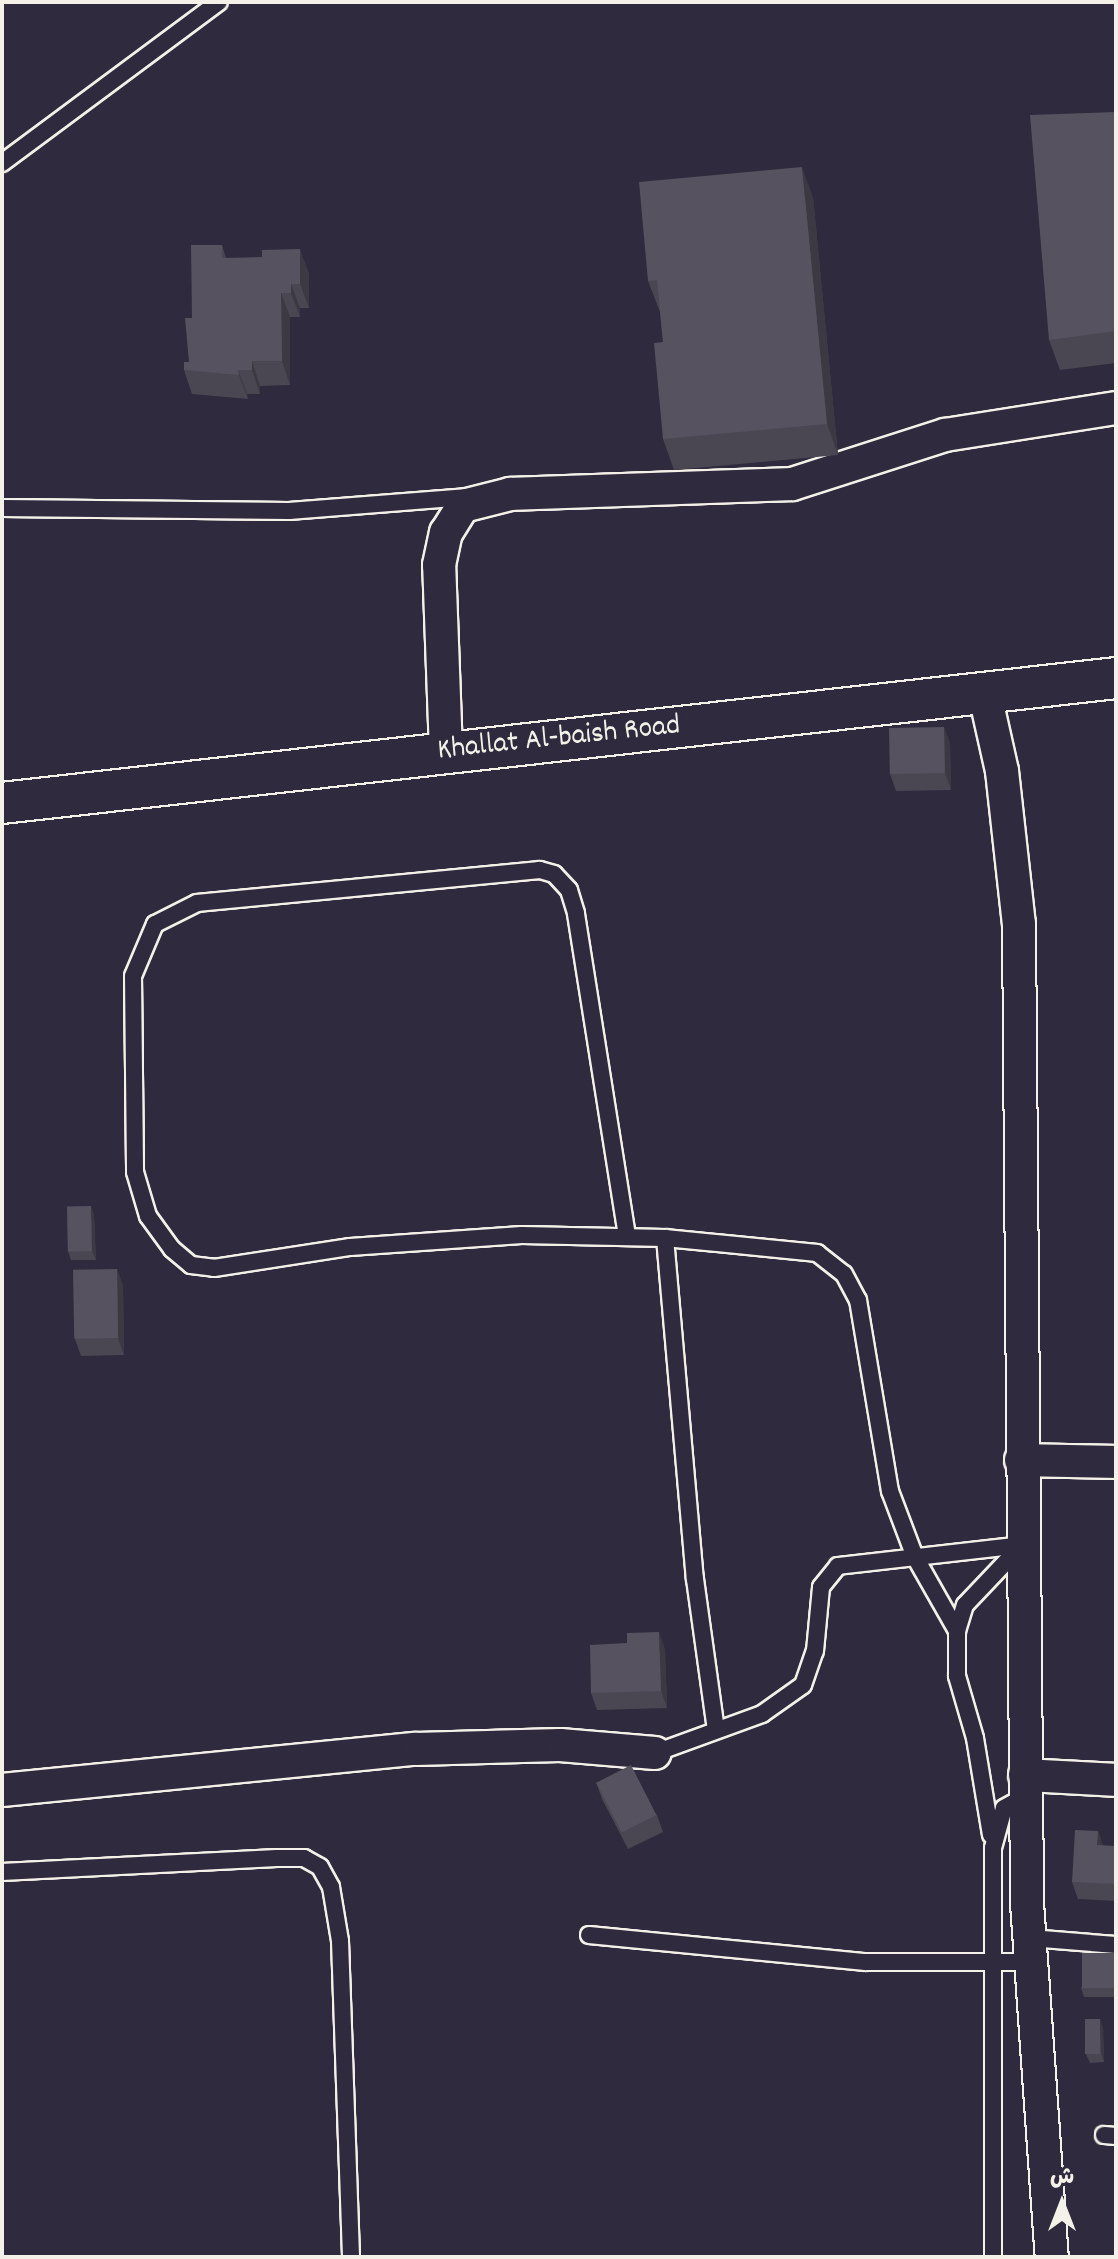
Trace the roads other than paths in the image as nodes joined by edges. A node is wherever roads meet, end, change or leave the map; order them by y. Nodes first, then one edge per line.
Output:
1 (219, 2) edge
2 (2, 163) edge
3 (1116, 408) edge
4 (510, 494) junction
5 (2, 508) edge
6 (1116, 678) edge
7 (985, 695) junction
8 (446, 752) junction
9 (2, 803) edge
10 (627, 1236) junction
11 (665, 1238) junction
12 (1021, 1460) junction
13 (1116, 1462) edge
14 (1022, 1545) junction
15 (915, 1557) junction
16 (957, 1631) junction
17 (716, 1730) junction
18 (655, 1753) joint
19 (1116, 1780) edge
20 (1025, 1786) junction
21 (2, 1790) edge
22 (993, 1848) junction
23 (2, 1872) edge
24 (589, 1935) dead end
25 (1116, 1945) edge
26 (1031, 1950) junction
27 (992, 1963) junction
28 (351, 2233) junction
29 (337, 2257) edge
30 (351, 2257) edge
31 (993, 2257) edge
32 (1052, 2257) edge

1 - 2 lane
3 - 4 street
4 - 5 lane
4 - 8 street
6 - 7 street, Khallat Al-baish Road
7 - 8 street, Khallat Al-baish Road
7 - 12 street
8 - 9 street, Khallat Al-baish Road
10 - 10 lane
10 - 11 lane
11 - 15 lane
11 - 17 lane
12 - 13 street
12 - 14 street
14 - 15 lane
14 - 16 lane
14 - 20 street
15 - 16 lane
15 - 17 lane
16 - 22 lane
17 - 18 lane
18 - 21 street
19 - 20 street
20 - 22 lane
20 - 26 street
22 - 27 lane
23 - 28 lane
24 - 27 lane
25 - 26 lane
26 - 27 lane
26 - 32 street
27 - 31 lane
28 - 29 lane
28 - 30 lane

